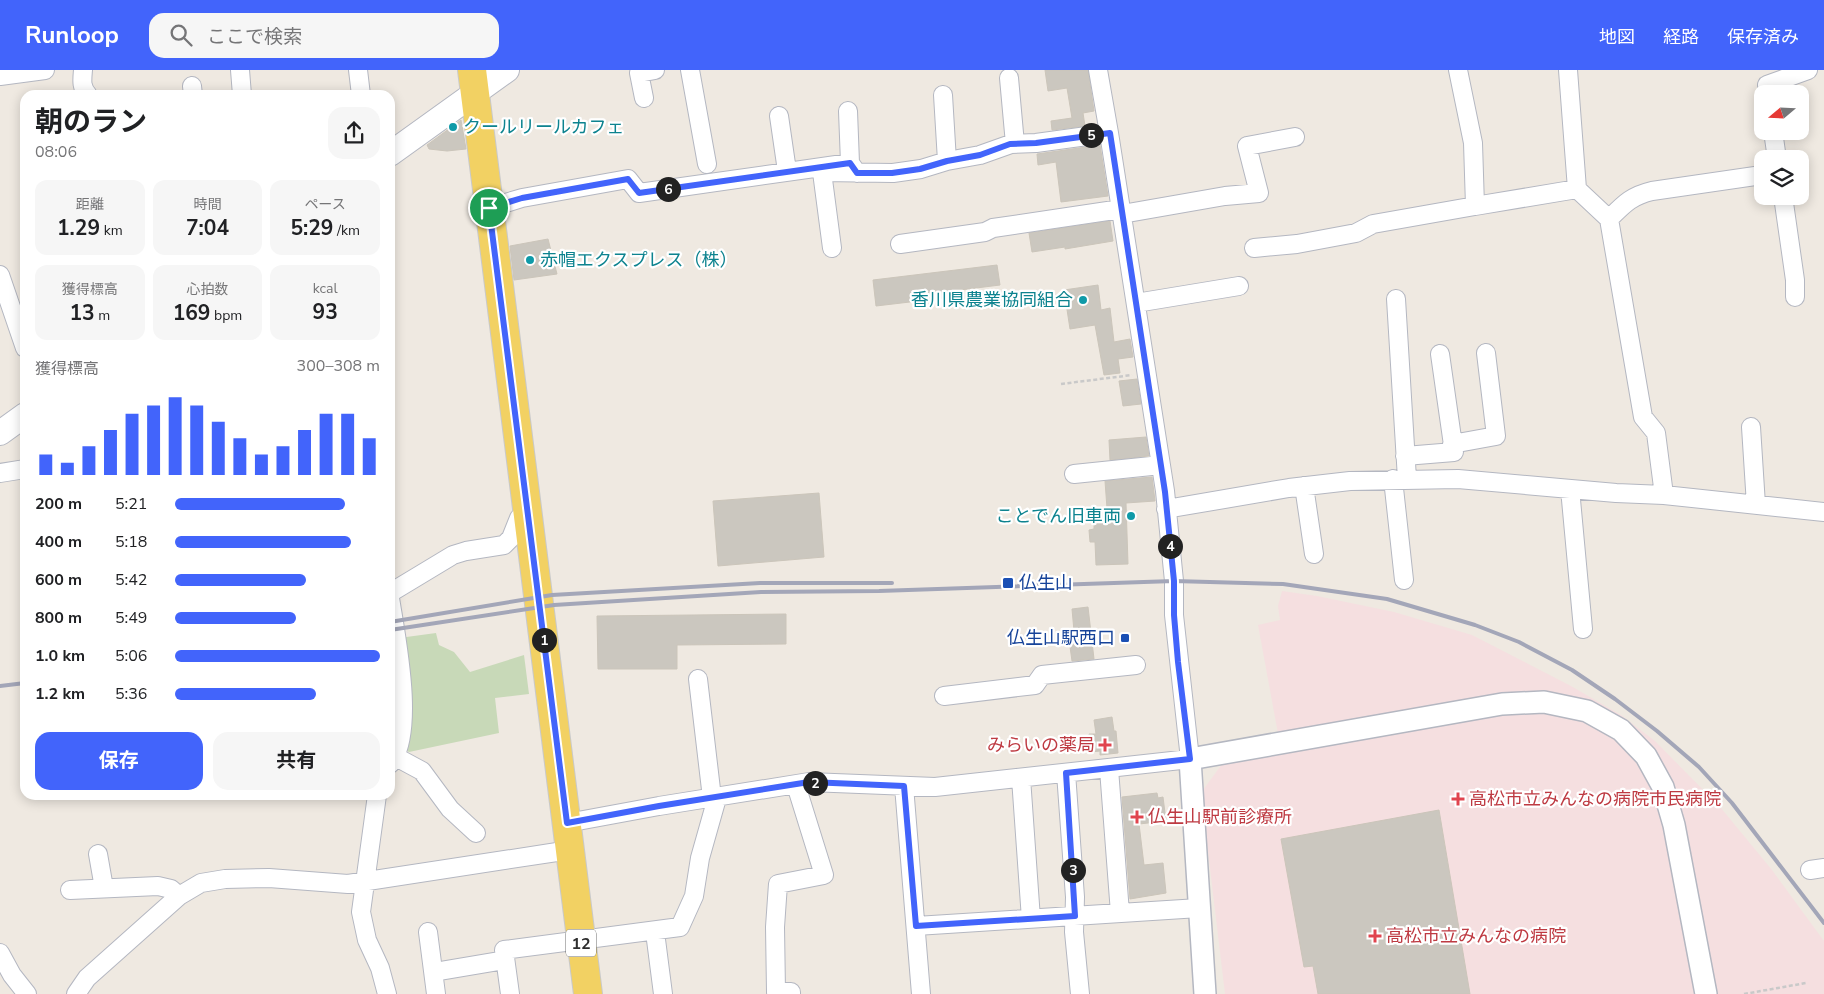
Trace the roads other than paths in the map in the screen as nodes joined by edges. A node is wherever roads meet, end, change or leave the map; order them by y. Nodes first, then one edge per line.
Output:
1 (46, 70) edge
2 (83, 70) edge
3 (240, 70) edge
4 (358, 70) edge
5 (507, 70) edge
6 (654, 70) edge
7 (690, 70) edge
8 (1098, 70) edge
9 (1458, 70) edge
10 (1568, 70) edge
11 (1808, 70) edge
12 (0, 76) edge
13 (1009, 78) dead end
14 (473, 82) edge
15 (1766, 83) edge
16 (84, 90) edge
17 (242, 90) edge
18 (360, 90) edge
19 (943, 95) dead end
20 (644, 98) dead end
21 (848, 111) dead end
22 (779, 116) dead end
23 (1110, 133) junction
24 (1295, 137) dead end
25 (1015, 144) junction
26 (395, 150) edge
27 (947, 161) junction
28 (707, 164) dead end
29 (853, 168) junction
30 (788, 171) junction
31 (1754, 176) edge
32 (1577, 189) junction
33 (1784, 205) edge
34 (1475, 206) junction
35 (489, 208) junction
36 (1122, 212) junction
37 (1609, 219) junction
38 (900, 244) dead end
39 (832, 248) dead end
40 (1254, 248) dead end
41 (0, 275) edge
42 (1239, 286) dead end
43 (1795, 297) dead end
44 (1396, 299) dead end
45 (1136, 303) junction
46 (20, 316) edge
47 (1486, 353) dead end
48 (1440, 354) dead end
49 (20, 418) edge
50 (1751, 427) dead end
51 (0, 432) edge
52 (1452, 444) junction
53 (1405, 456) junction
54 (1161, 465) junction
55 (20, 470) edge
56 (0, 473) edge
57 (1074, 474) dead end
58 (1400, 479) junction
59 (1304, 486) junction
60 (1570, 489) junction
61 (1664, 495) junction
62 (1756, 505) junction
63 (1166, 509) junction
64 (527, 511) junction
65 (1824, 512) edge
66 (1314, 554) dead end
67 (1404, 580) dead end
68 (395, 590) edge
69 (395, 628) edge
70 (1583, 629) dead end
71 (1136, 665) dead end
72 (698, 678) dead end
73 (944, 696) dead end
74 (395, 757) edge
75 (1190, 759) junction
76 (395, 762) edge
77 (1109, 769) junction
78 (1066, 773) junction
79 (1021, 778) junction
80 (796, 785) junction
81 (904, 786) junction
82 (714, 798) junction
83 (377, 800) edge
84 (567, 823) junction
85 (476, 833) dead end
86 (570, 850) junction
87 (98, 854) dead end
88 (364, 882) junction
89 (104, 888) junction
90 (70, 890) dead end
91 (179, 896) junction
92 (1199, 908) junction
93 (1120, 914) junction
94 (1075, 916) junction
95 (1031, 919) junction
96 (916, 926) junction
97 (428, 932) dead end
98 (655, 932) junction
99 (581, 940) junction
100 (0, 953) edge
101 (505, 960) junction
102 (434, 972) junction
103 (27, 994) edge
104 (76, 994) edge
105 (387, 994) edge
106 (436, 994) edge
107 (510, 994) edge
108 (588, 994) edge
109 (663, 994) edge
110 (791, 994) edge
111 (922, 994) edge
112 (1080, 994) edge
113 (1204, 994) edge
114 (1706, 994) edge

1 - 12 street
2 - 16 street
3 - 17 street
4 - 18 street
5 - 14 main road
6 - 20 street
7 - 28 street
8 - 23 street
9 - 34 street
10 - 32 street
11 - 15 street
13 - 25 street
14 - 26 main road
14 - 35 main road, 12
19 - 27 street
21 - 29 street
22 - 30 street
23 - 25 street
23 - 36 street
24 - 36 street
25 - 27 street
27 - 29 street
29 - 30 street
29 - 39 street
30 - 35 street
31 - 37 street
32 - 34 street
32 - 37 street
33 - 43 street
34 - 40 street
35 - 64 main road, 12
36 - 38 street
36 - 45 street
37 - 61 street
41 - 46 street
42 - 45 street
44 - 53 street
45 - 54 street
47 - 52 street
48 - 52 street
49 - 51 main road
50 - 62 street
52 - 53 street
53 - 58 street
54 - 57 street
54 - 63 street
55 - 56 street
58 - 59 street
58 - 60 street
58 - 67 street
59 - 63 street
59 - 66 street
60 - 61 street
60 - 70 street
61 - 62 street
62 - 65 street
63 - 75 street
64 - 68 street
64 - 84 main road, 12
69 - 74 street
71 - 73 street
72 - 82 street
75 - 77 street
75 - 92 street
75 - 114 street
76 - 85 street
77 - 78 street
77 - 93 street
78 - 79 street
78 - 94 street
79 - 81 street
79 - 95 street
80 - 81 street
80 - 82 street
80 - 110 street
81 - 96 street
82 - 84 street
82 - 98 street
83 - 88 street
84 - 86 main road, 12
86 - 88 street
86 - 99 main road, 12
87 - 89 street
88 - 91 street
88 - 105 street
89 - 90 street
89 - 91 street
91 - 104 street
92 - 93 street
92 - 113 street
93 - 94 street
94 - 95 street
94 - 112 street
95 - 96 street
96 - 111 street
97 - 102 street
98 - 99 street
98 - 109 street
99 - 101 street
99 - 108 main road, 12
100 - 103 street
101 - 102 street
101 - 107 street
102 - 106 street

